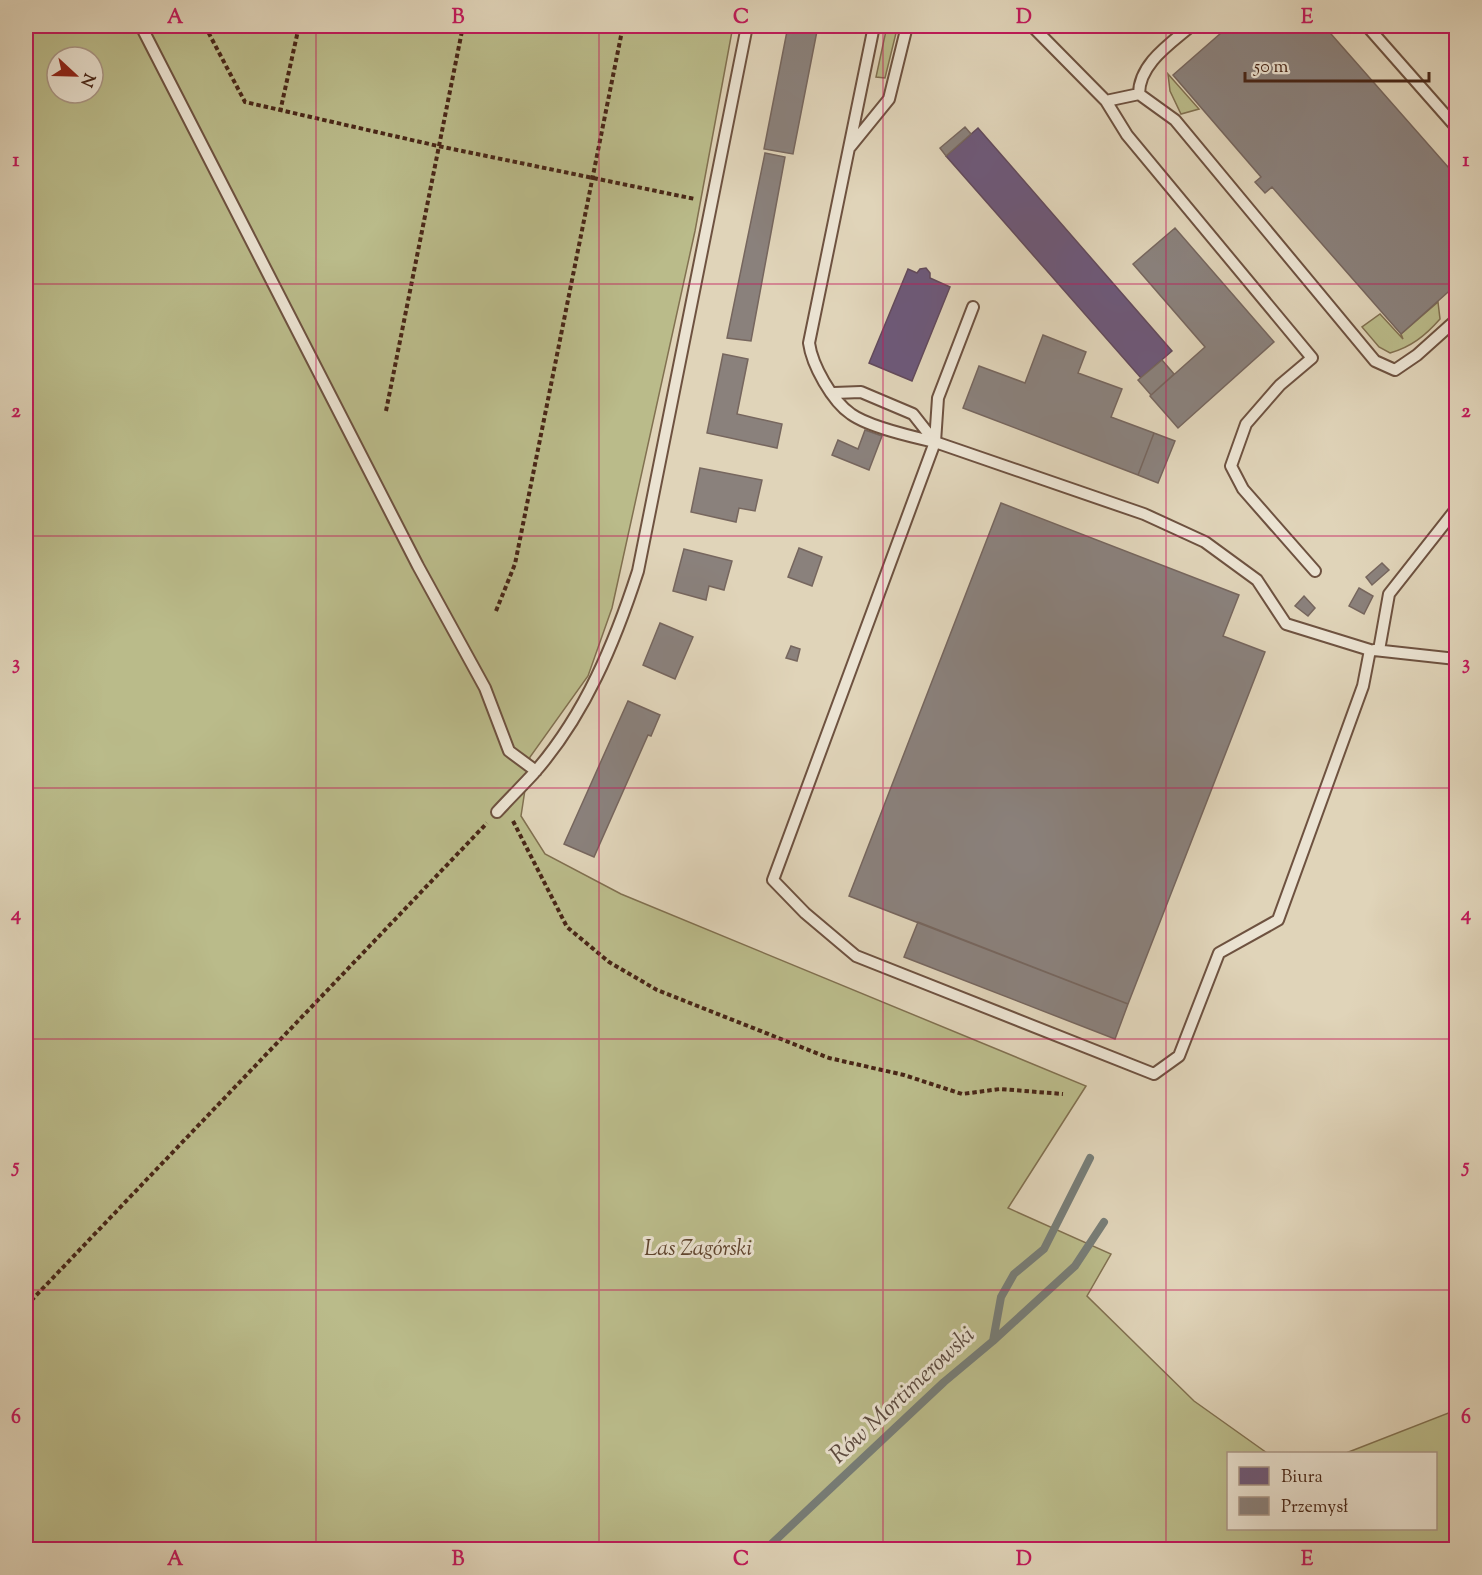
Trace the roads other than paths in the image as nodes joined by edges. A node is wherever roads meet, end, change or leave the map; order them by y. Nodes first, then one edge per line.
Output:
1 (141, 26) edge
2 (747, 26) edge
3 (874, 26) edge
4 (907, 26) edge
5 (1032, 26) edge
6 (1191, 26) edge
7 (1367, 26) edge
8 (1139, 94) junction
9 (1106, 101) junction
10 (1456, 127) edge
11 (848, 150) junction
12 (974, 307) dead end
13 (1456, 320) edge
14 (834, 393) junction
15 (935, 442) junction
16 (1456, 509) edge
17 (1316, 571) dead end
18 (1374, 650) junction
19 (1456, 659) edge
20 (536, 771) junction
21 (497, 812) road end

1 - 20 lane
2 - 20 lane
3 - 11 lane
4 - 11 lane
5 - 9 lane
6 - 8 lane
7 - 10 lane
8 - 9 lane
8 - 13 lane
9 - 17 lane
11 - 14 lane
12 - 15 lane
14 - 15 lane
14 - 15 lane
15 - 18 lane
15 - 18 lane
16 - 18 lane
18 - 19 lane
20 - 21 lane

